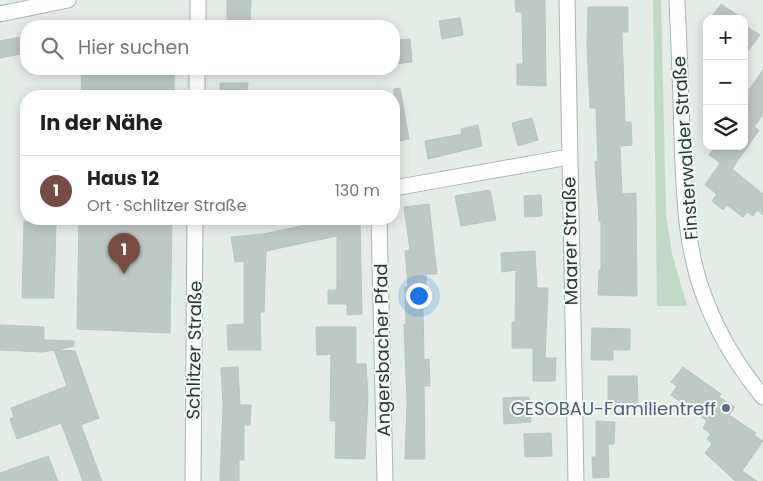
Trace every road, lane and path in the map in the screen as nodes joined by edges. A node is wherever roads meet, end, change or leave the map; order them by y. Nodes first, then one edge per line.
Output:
1 (68, 0) edge
2 (198, 0) edge
3 (567, 0) edge
4 (677, 0) edge
5 (0, 14) edge
6 (198, 20) edge
7 (197, 75) edge
8 (197, 90) edge
9 (569, 157) junction
10 (400, 187) edge
11 (195, 225) edge
12 (379, 225) edge
13 (763, 397) edge
14 (193, 481) edge
15 (384, 481) edge
16 (576, 481) edge

1 - 5 street
2 - 6 street
3 - 9 street, Maarer Straße
4 - 13 street, Finsterwalder Straße
7 - 8 street
9 - 10 street
9 - 16 street, Maarer Straße
11 - 14 street, Schlitzer Straße
12 - 15 street, Angersbacher Pfad

